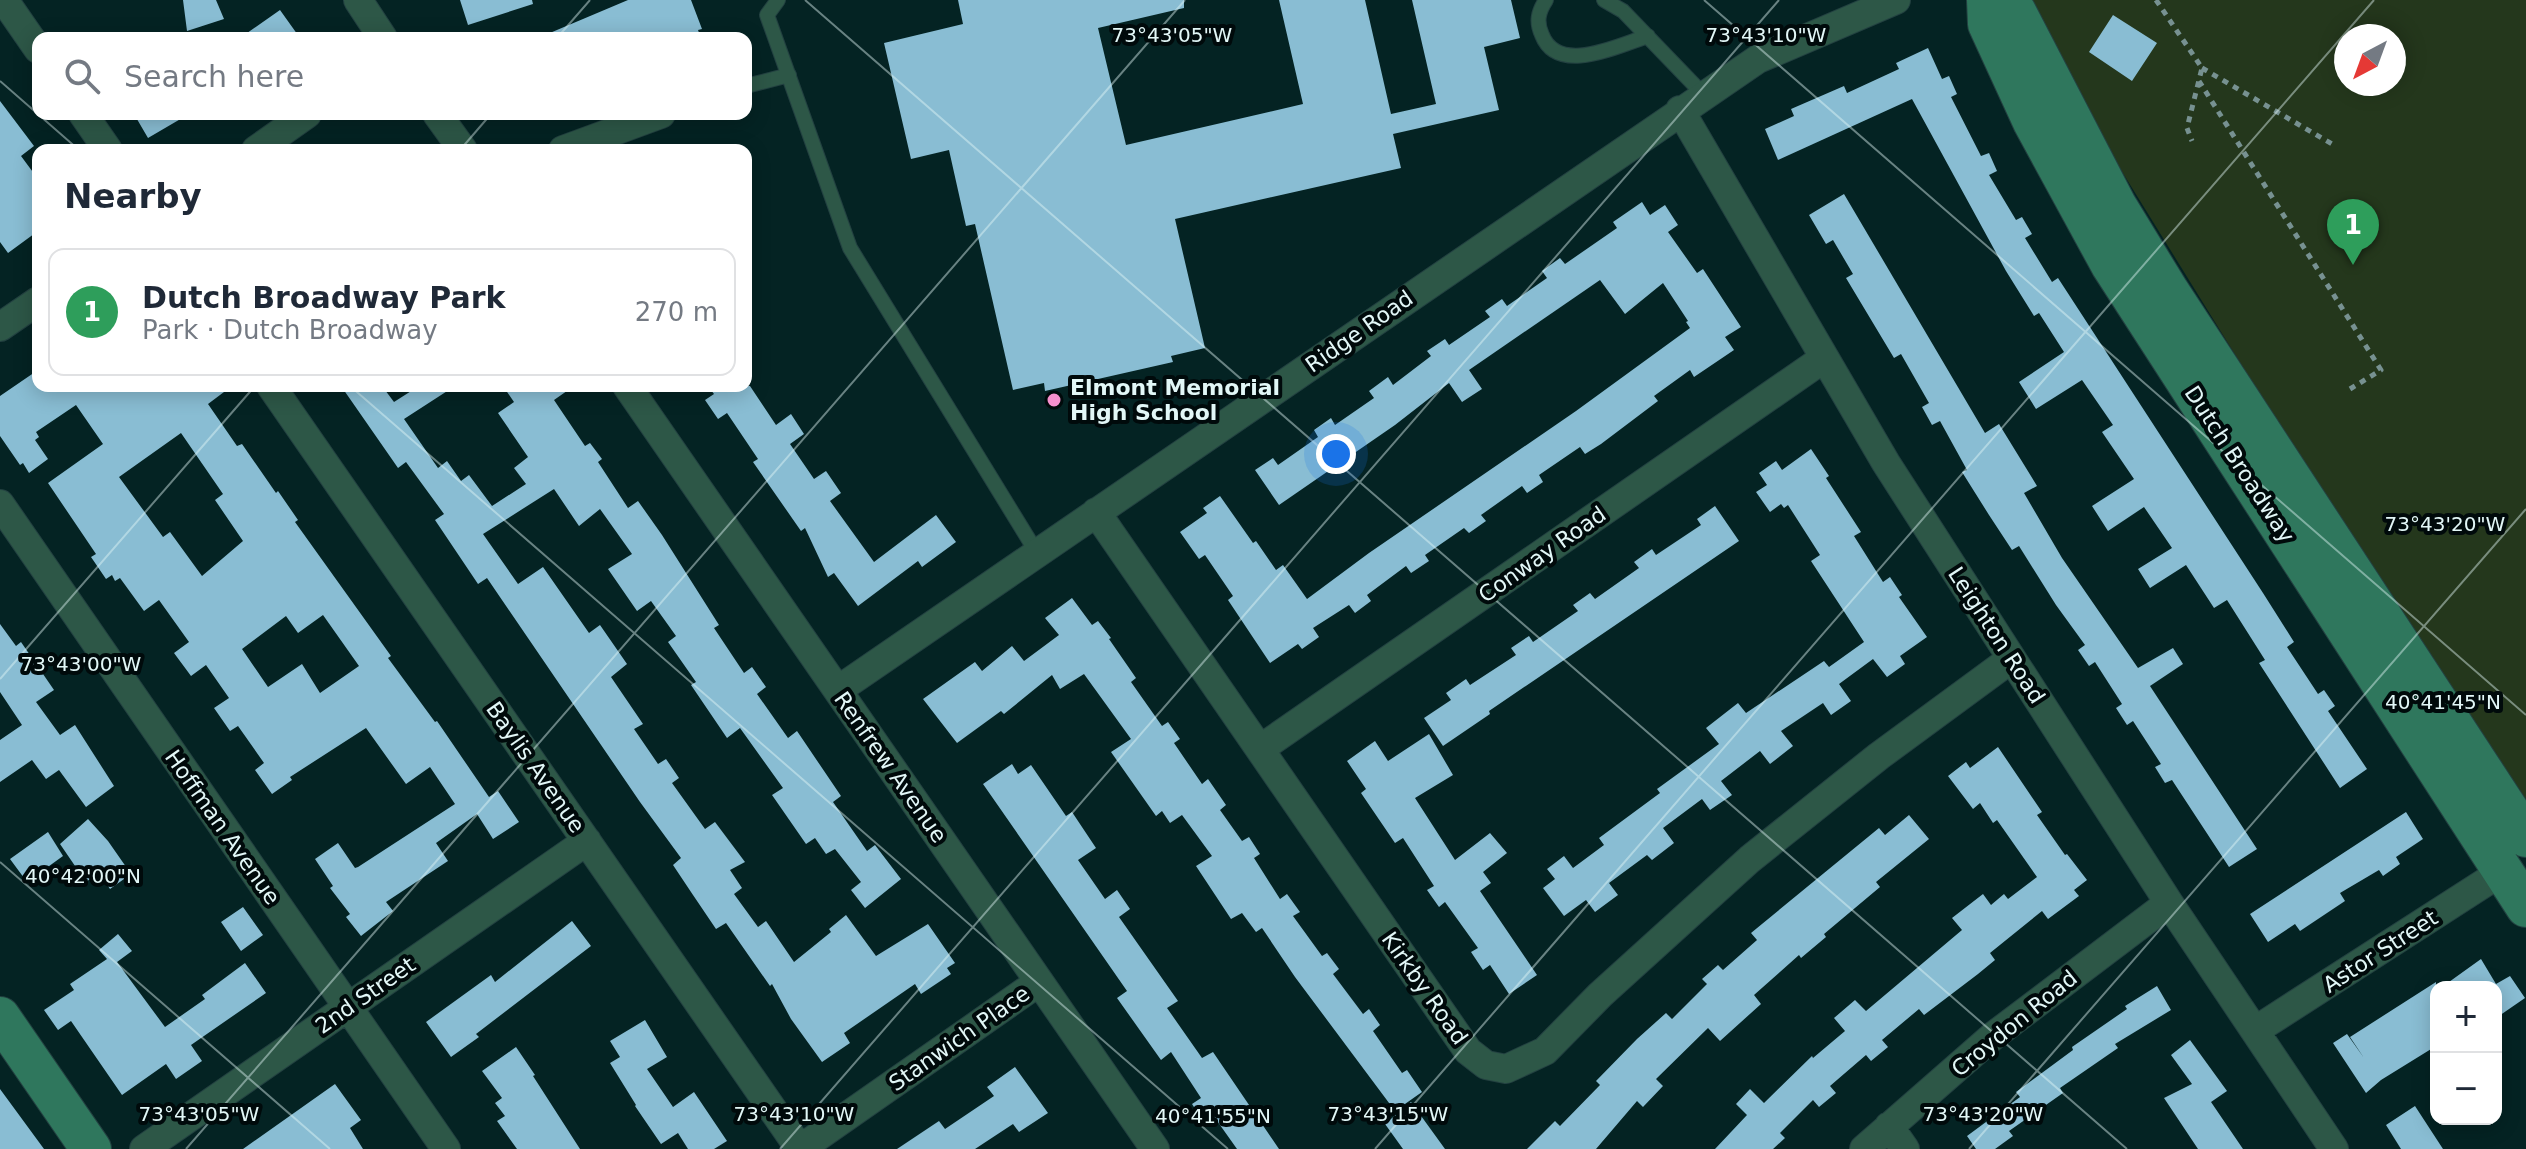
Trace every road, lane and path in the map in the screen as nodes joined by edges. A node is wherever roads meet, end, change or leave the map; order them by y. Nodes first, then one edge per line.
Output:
1 (4, 0) edge
2 (358, 0) edge
3 (778, 0) edge
4 (1546, 0) edge
5 (1604, 0) edge
6 (1896, 0) edge
7 (2156, 0) edge
8 (1988, 2) edge
9 (379, 32) edge
10 (1648, 36) junction
11 (32, 40) edge
12 (2202, 68) junction
13 (789, 75) junction
14 (2199, 81) junction
15 (752, 84) edge
16 (1691, 102) junction
17 (87, 120) edge
18 (298, 120) edge
19 (441, 120) edge
20 (645, 120) edge
21 (2192, 141) dead end
22 (104, 144) edge
23 (264, 144) edge
24 (459, 144) edge
25 (579, 144) edge
26 (2332, 144) dead end
27 (32, 305) edge
28 (0, 327) edge
29 (1823, 359) junction
30 (2350, 389) dead end
31 (275, 392) edge
32 (631, 392) edge
33 (2284, 502) junction
34 (0, 504) edge
35 (1096, 512) junction
36 (1037, 553) junction
37 (2011, 659) junction
38 (838, 690) junction
39 (1260, 749) junction
40 (2526, 837) edge
41 (587, 841) junction
42 (2514, 864) edge
43 (2169, 903) junction
44 (2526, 907) edge
45 (1039, 982) junction
46 (348, 1007) junction
47 (0, 1017) edge
48 (2256, 1030) junction
49 (1897, 1138) edge
50 (91, 1149) edge
51 (144, 1149) edge
52 (446, 1149) edge
53 (800, 1149) edge
54 (1155, 1149) edge
55 (1864, 1149) edge
56 (2334, 1149) edge

1 - 11 street
2 - 9 street
3 - 13 lane
4 - 10 lane
5 - 10 lane
6 - 16 street, Ridge Road
7 - 12 path
8 - 33 main road, Dutch Broadway
10 - 16 lane
12 - 14 path
12 - 26 path
13 - 15 lane
13 - 36 lane
14 - 21 path
14 - 30 path
16 - 29 street, Leighton Road
16 - 35 street, Ridge Road
17 - 22 street
18 - 23 street
19 - 24 street
20 - 25 street
27 - 28 street
29 - 37 street, Leighton Road
29 - 39 street, Conway Road
31 - 41 street, Baylis Avenue
32 - 38 street, Renfrew Avenue
33 - 40 main road, Dutch Broadway
33 - 42 main road, Dutch Broadway
34 - 46 street, Hoffman Avenue
35 - 36 street, Ridge Road
35 - 39 street, Kirkby Road
36 - 38 street, Ridge Road
37 - 39 street, Kirkby Road
37 - 43 street, Leighton Road
38 - 45 street, Renfrew Avenue
41 - 46 street, 2nd Street
41 - 53 street, Baylis Avenue
42 - 44 main road, Dutch Broadway
42 - 48 street, Astor Street
43 - 48 street, Leighton Road
43 - 49 street, Croydon Road
45 - 53 street, Stanwich Place
45 - 54 street, Renfrew Avenue
46 - 51 street, 2nd Street
46 - 52 street, Hoffman Avenue
47 - 50 main road
48 - 56 street, Leighton Road
49 - 55 street, Croydon Road

